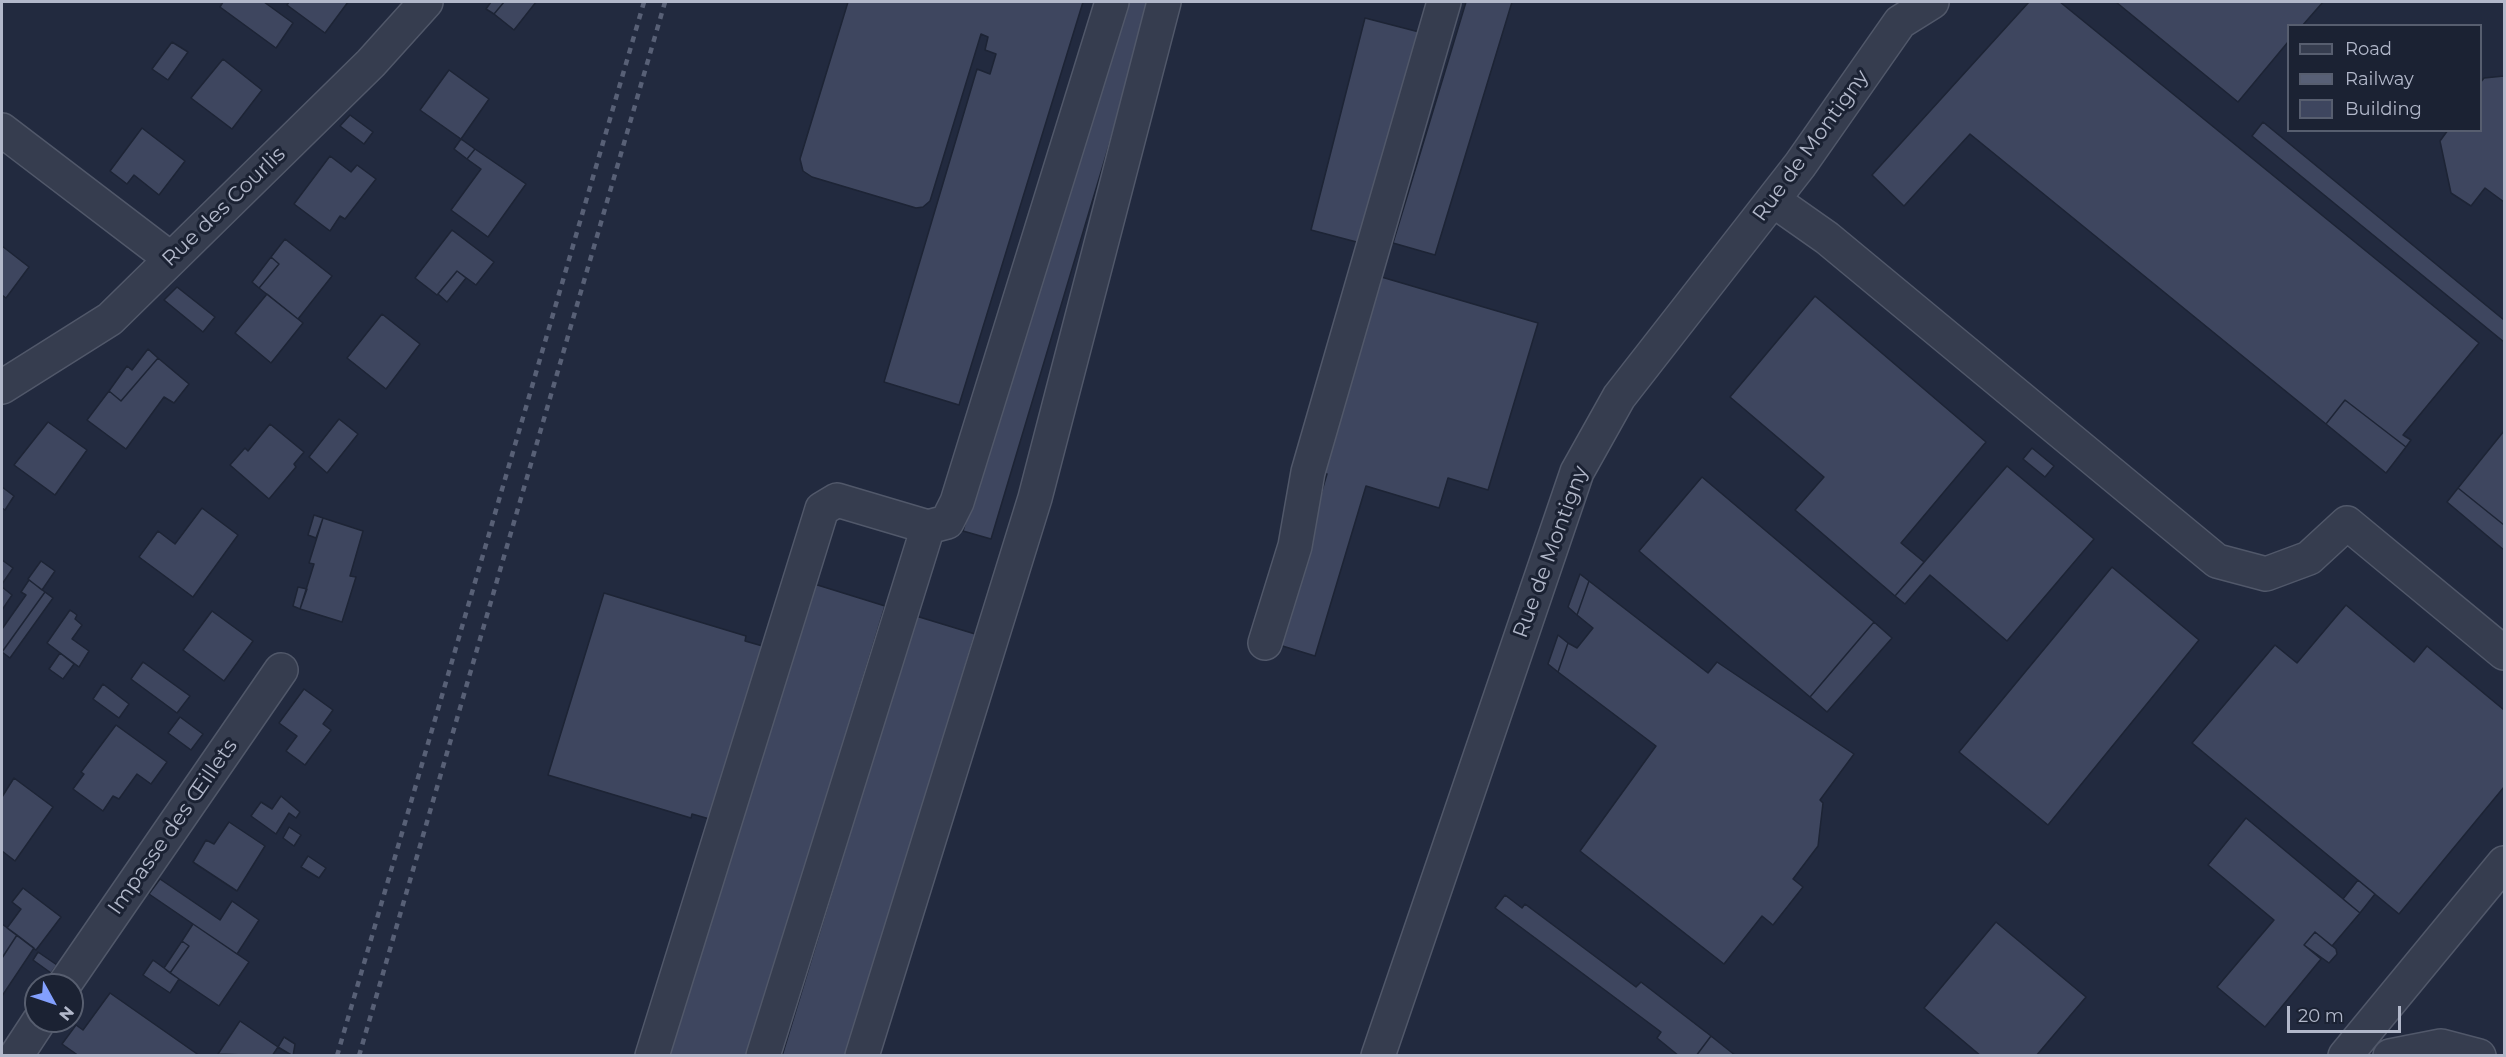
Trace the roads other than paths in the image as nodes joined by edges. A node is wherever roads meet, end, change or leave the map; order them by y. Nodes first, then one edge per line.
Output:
1 (426, 2) edge
2 (1112, 2) edge
3 (1164, 2) edge
4 (1444, 2) edge
5 (1932, 2) edge
6 (1892, 12) edge
7 (2, 130) edge
8 (1773, 200) junction
9 (171, 259) junction
10 (2, 387) edge
11 (928, 527) junction
12 (1265, 643) dead end
13 (2505, 653) edge
14 (281, 670) dead end
15 (2505, 863) edge
16 (72, 973) edge
17 (31, 1033) edge
18 (15, 1056) edge
19 (652, 1056) edge
20 (763, 1056) edge
21 (862, 1056) edge
22 (1378, 1056) edge
23 (2345, 1056) edge
24 (2390, 1056) edge
25 (2479, 1056) edge

1 - 9 street, Rue des Courlis
2 - 11 street
3 - 21 street
4 - 12 street
5 - 6 street, Rue de Montigny
6 - 8 street, Rue de Montigny
7 - 9 street
8 - 13 street
8 - 22 street, Rue de Montigny
9 - 10 street, Rue des Courlis
11 - 19 street
11 - 20 street
14 - 16 street, Impasse des Œillets
15 - 23 street
17 - 18 street
24 - 25 street

